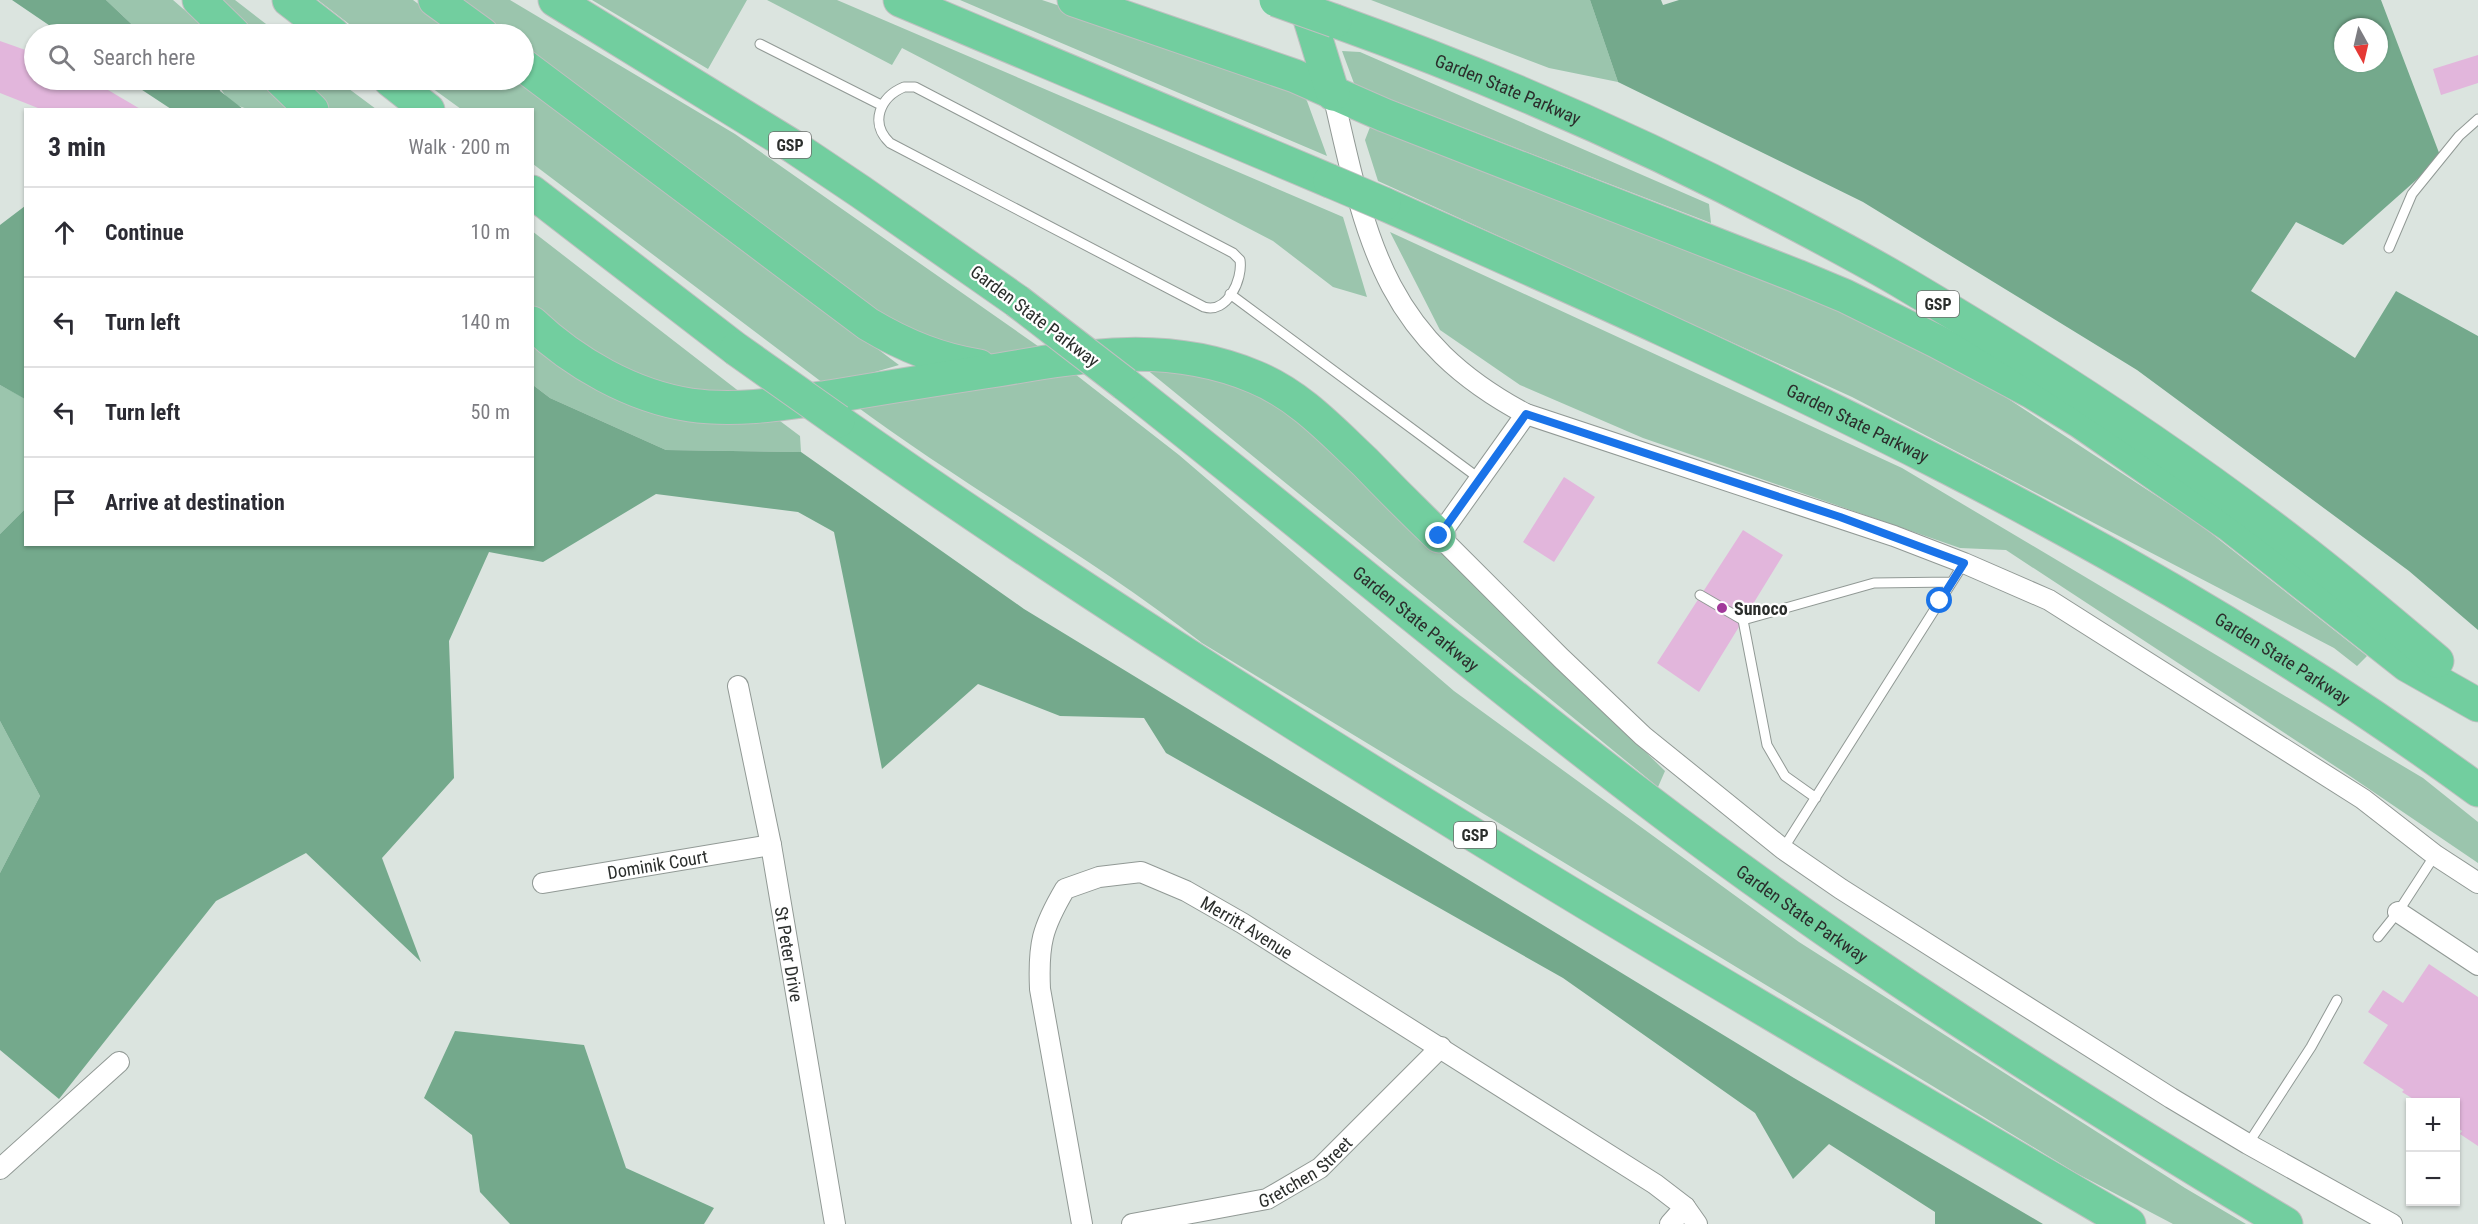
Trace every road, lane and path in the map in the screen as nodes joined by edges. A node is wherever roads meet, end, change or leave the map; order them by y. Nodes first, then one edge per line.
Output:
1 (199, 0) edge
2 (289, 0) edge
3 (435, 0) edge
4 (555, 0) edge
5 (900, 0) edge
6 (1074, 0) edge
7 (1276, 0) edge
8 (1304, 0) edge
9 (224, 24) edge
10 (320, 24) edge
11 (468, 24) edge
12 (760, 44) dead end
13 (534, 74) edge
14 (291, 90) edge
15 (403, 90) edge
16 (1333, 94) junction
17 (881, 105) junction
18 (310, 108) edge
19 (425, 108) edge
20 (2478, 119) edge
21 (534, 194) edge
22 (2389, 248) dead end
23 (1230, 294) junction
24 (534, 325) edge
25 (1001, 369) junction
26 (1526, 414) junction
27 (1480, 479) junction
28 (1439, 536) junction
29 (1964, 563) junction
30 (1952, 582) junction
31 (1700, 595) dead end
32 (1743, 620) junction
33 (738, 686) dead end
34 (2478, 694) edge
35 (2478, 705) edge
36 (2478, 790) edge
37 (1816, 798) junction
38 (771, 845) junction
39 (1784, 849) junction
40 (2435, 855) junction
41 (543, 883) dead end
42 (2478, 883) edge
43 (2398, 912) junction
44 (2378, 937) dead end
45 (2478, 965) edge
46 (2337, 1000) dead end
47 (1441, 1047) junction
48 (119, 1062) dead end
49 (2248, 1144) junction
50 (0, 1169) edge
51 (1685, 1207) junction
52 (835, 1224) edge
53 (1082, 1224) edge
54 (1132, 1224) edge
55 (1670, 1224) edge
56 (1697, 1224) edge
57 (2129, 1224) edge
58 (2286, 1224) edge
59 (2392, 1224) edge

1 - 9 highway
2 - 10 highway
3 - 11 highway
4 - 58 highway, Garden State Parkway / GSP, bridge
5 - 36 highway, Garden State Parkway, bridge
6 - 16 highway
7 - 34 highway, Garden State Parkway / GSP, bridge
8 - 16 highway
12 - 17 lane
13 - 25 highway
14 - 18 highway
15 - 19 highway
16 - 26 street
16 - 35 highway
17 - 23 lane
17 - 23 lane
20 - 22 lane
21 - 57 highway, GSP, bridge
23 - 27 lane
24 - 25 highway
25 - 28 highway
26 - 27 street
26 - 29 street
27 - 28 street
28 - 39 street
29 - 30 lane
29 - 40 street
30 - 32 lane
30 - 37 lane
31 - 32 lane
32 - 37 lane
33 - 38 street, St Peter Drive
37 - 39 lane
38 - 41 street, Dominik Court
38 - 52 street, St Peter Drive
39 - 49 street
40 - 42 street
40 - 43 lane
43 - 44 lane
43 - 45 street
46 - 49 lane
47 - 51 street, Merritt Avenue
47 - 53 street, Merritt Avenue
47 - 54 street, Gretchen Street
48 - 50 street
49 - 59 street
51 - 55 street
51 - 56 street, Merritt Avenue

